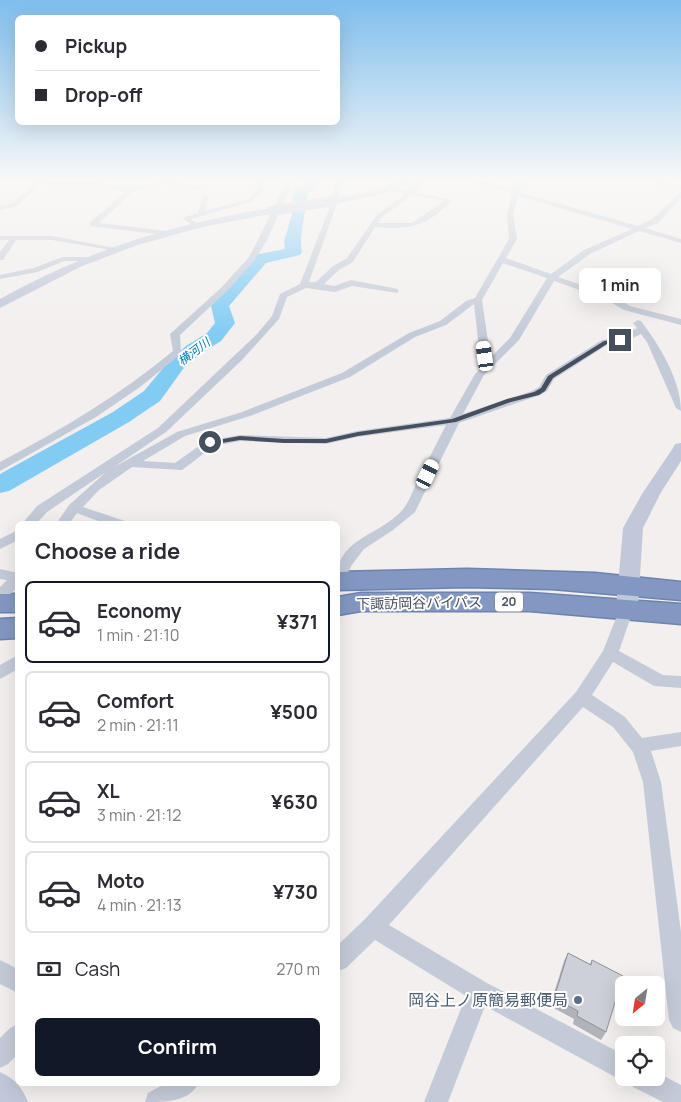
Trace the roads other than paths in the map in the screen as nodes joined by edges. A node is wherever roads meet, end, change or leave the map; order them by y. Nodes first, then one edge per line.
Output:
1 (152, 231) edge
2 (170, 231) edge
3 (266, 231) edge
4 (323, 231) edge
5 (369, 231) edge
6 (513, 231) edge
7 (635, 231) edge
8 (649, 231) edge
9 (164, 233) junction
10 (681, 233) edge
11 (0, 238) edge
12 (14, 238) junction
13 (678, 240) edge
14 (116, 249) junction
15 (89, 259) junction
16 (0, 260) edge
17 (503, 260) junction
18 (0, 267) edge
19 (0, 277) edge
20 (551, 278) junction
21 (390, 280) dead end
22 (304, 285) junction
23 (318, 285) junction
24 (380, 289) junction
25 (395, 291) dead end
26 (478, 300) junction
27 (0, 304) edge
28 (627, 308) junction
29 (681, 322) edge
30 (643, 329) junction
31 (492, 361) junction
32 (681, 408) edge
33 (454, 421) junction
34 (681, 448) edge
35 (129, 463) junction
36 (0, 467) edge
37 (74, 508) junction
38 (31, 521) edge
39 (64, 521) edge
40 (111, 521) edge
41 (15, 536) edge
42 (0, 545) edge
43 (0, 574) edge
44 (340, 574) edge
45 (340, 581) edge
46 (681, 591) edge
47 (628, 596) junction
48 (12, 598) edge
49 (340, 606) edge
50 (681, 614) edge
51 (0, 629) edge
52 (610, 652) junction
53 (15, 663) edge
54 (0, 673) edge
55 (681, 682) edge
56 (582, 697) junction
57 (681, 739) edge
58 (638, 746) junction
59 (372, 927) junction
60 (340, 958) edge
61 (0, 971) edge
62 (15, 980) edge
63 (479, 991) junction
64 (681, 1020) edge
65 (15, 1039) edge
66 (0, 1056) edge
67 (615, 1063) edge
68 (183, 1086) edge
69 (658, 1086) edge
70 (0, 1090) edge
71 (681, 1098) edge
72 (10, 1102) edge
73 (158, 1102) edge
74 (436, 1102) edge

1 - 9 street
2 - 9 street
3 - 36 street
4 - 22 street
5 - 23 street
6 - 17 street
7 - 20 street
8 - 13 street
9 - 14 street
10 - 13 street
11 - 12 street
12 - 14 street
12 - 16 street
14 - 15 street
15 - 19 street
15 - 27 street
16 - 18 street
17 - 20 street
17 - 26 street
20 - 28 street
20 - 31 street
21 - 24 street
22 - 23 street
22 - 38 street
23 - 24 street
24 - 25 street
26 - 31 street
26 - 35 street
28 - 29 street
28 - 30 street
30 - 32 street
30 - 33 street
31 - 33 street
33 - 35 street
33 - 44 street
34 - 47 street
35 - 37 street
37 - 39 street
37 - 40 street
41 - 42 street
43 - 48 street
45 - 47 highway, 下諏訪岡谷バイパス / 20
46 - 47 highway, 下諏訪岡谷バイパス / 20
47 - 49 highway, 下諏訪岡谷バイパス / 20
47 - 50 highway, 下諏訪岡谷バイパス / 20
47 - 52 street
48 - 51 highway
52 - 55 street
52 - 56 street
53 - 54 street
56 - 58 street
56 - 59 street
57 - 58 street
58 - 64 street
59 - 60 street
59 - 63 street
61 - 62 street
63 - 67 street
63 - 74 street
65 - 66 street
68 - 73 street
69 - 71 street
70 - 72 street

